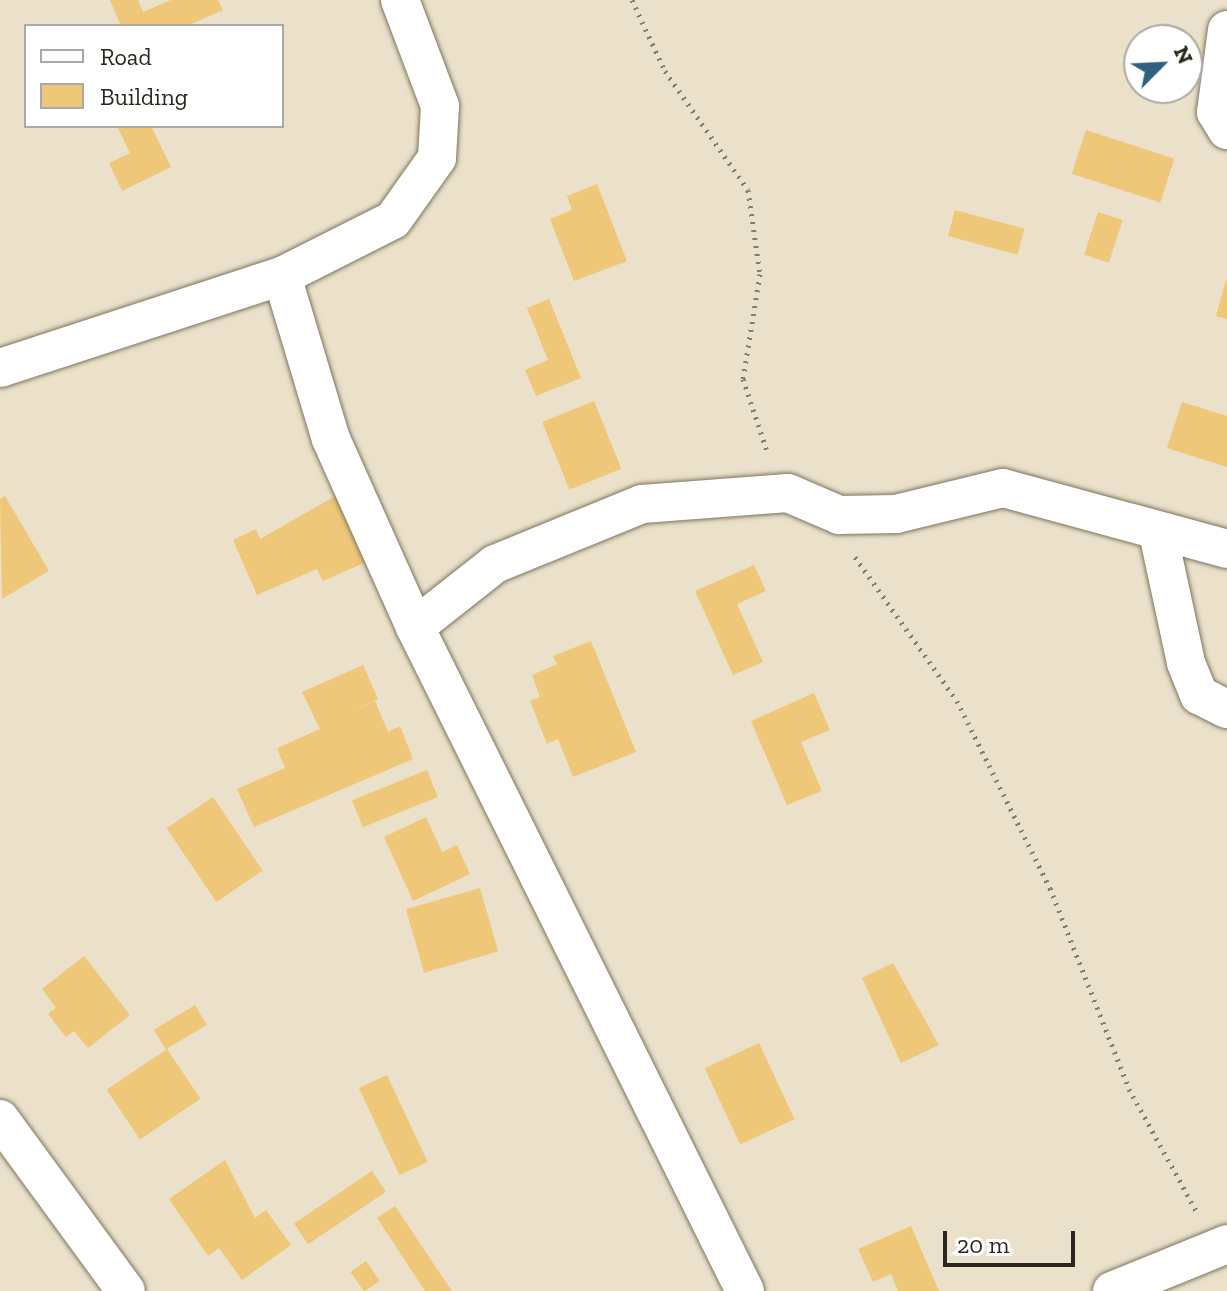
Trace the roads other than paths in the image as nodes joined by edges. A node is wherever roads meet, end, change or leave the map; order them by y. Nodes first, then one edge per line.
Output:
1 (400, 0) edge
2 (1227, 30) edge
3 (1227, 130) edge
4 (282, 276) junction
5 (0, 368) edge
6 (1158, 533) junction
7 (1227, 549) edge
8 (415, 627) junction
9 (1227, 709) edge
10 (0, 1119) edge
11 (1222, 1246) edge
12 (126, 1291) edge
13 (745, 1291) edge
14 (1112, 1291) edge

1 - 4 street
2 - 3 street
4 - 5 street
4 - 8 street
6 - 7 street
6 - 8 street
6 - 9 street
8 - 13 street
10 - 12 street
11 - 14 street

